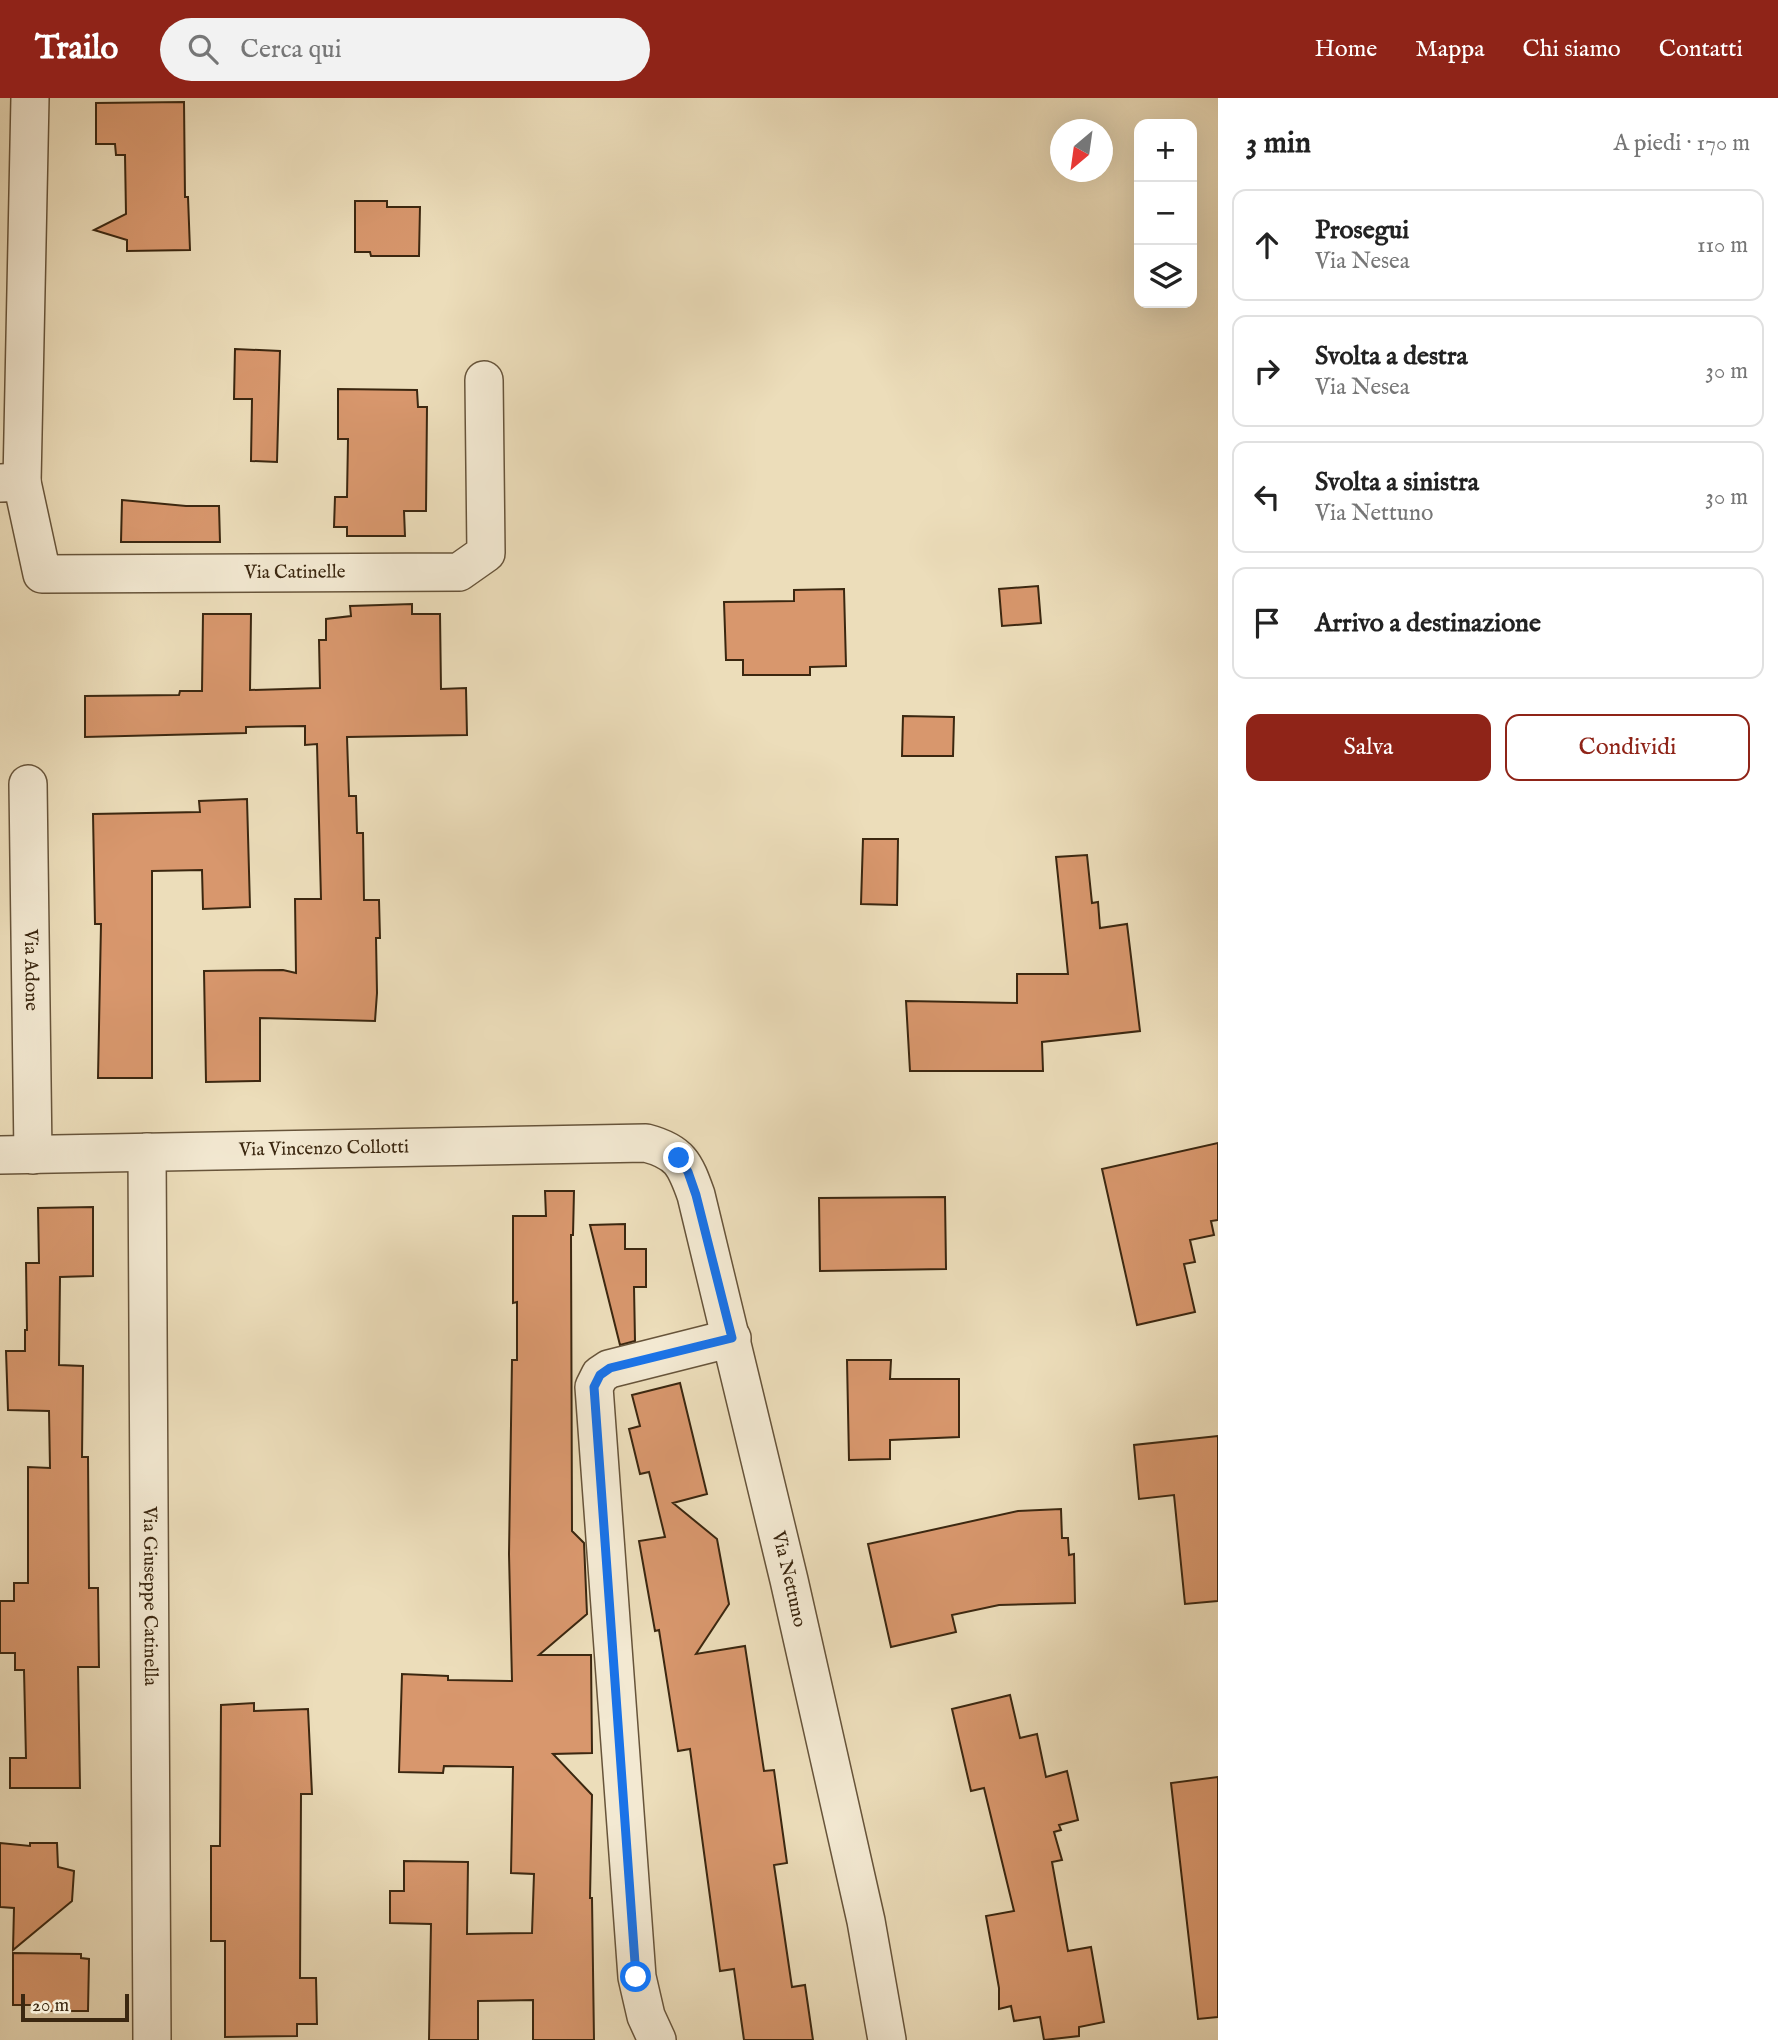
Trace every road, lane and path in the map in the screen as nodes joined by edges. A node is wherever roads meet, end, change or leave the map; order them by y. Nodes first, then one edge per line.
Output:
1 (30, 98) edge
2 (484, 380) dead end
3 (11, 482) edge
4 (28, 784) dead end
5 (646, 1143) joint
6 (148, 1152) junction
7 (17, 1155) edge
8 (732, 1338) junction
9 (152, 2040) edge
10 (657, 2040) edge
11 (887, 2040) edge

1 - 3 street
2 - 3 street, Via Catinelle
4 - 7 street, Via Adone
5 - 6 street, Via Vincenzo Collotti
5 - 8 street, Via Nettuno
6 - 7 street, Via Vincenzo Collotti
6 - 9 street, Via Giuseppe Catinella
8 - 10 street
8 - 11 street, Via Nettuno

